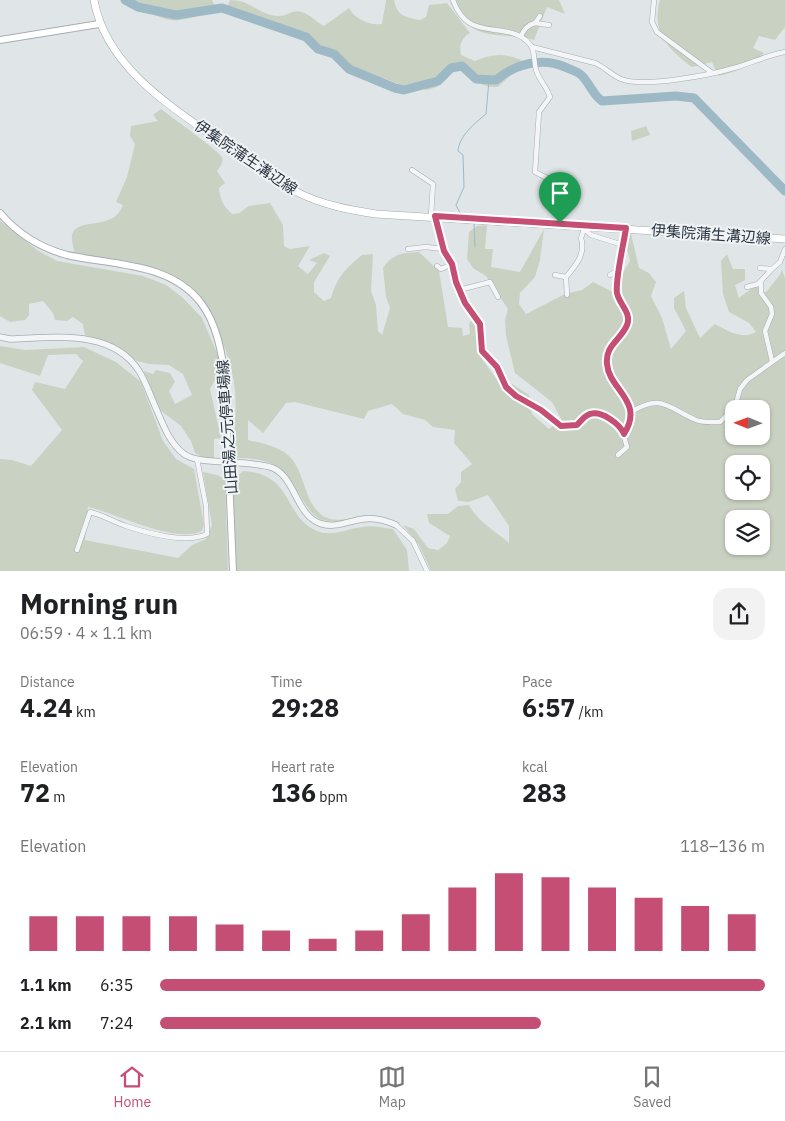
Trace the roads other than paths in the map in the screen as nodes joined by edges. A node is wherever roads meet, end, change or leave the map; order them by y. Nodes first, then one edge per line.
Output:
1 (94, 0) edge
2 (453, 0) edge
3 (654, 0) edge
4 (540, 16) dead end
5 (535, 23) junction
6 (99, 24) junction
7 (549, 25) dead end
8 (520, 36) junction
9 (0, 40) edge
10 (532, 47) junction
11 (785, 52) edge
12 (711, 72) junction
13 (412, 170) dead end
14 (0, 213) edge
15 (433, 216) junction
16 (560, 223) junction
17 (584, 227) junction
18 (626, 228) junction
19 (785, 239) edge
20 (622, 245) junction
21 (408, 249) dead end
22 (443, 249) junction
23 (785, 249) edge
24 (780, 262) junction
25 (452, 264) junction
26 (437, 266) dead end
27 (760, 268) dead end
28 (785, 268) edge
29 (772, 269) junction
30 (620, 270) junction
31 (555, 275) dead end
32 (610, 275) dead end
33 (566, 277) junction
34 (760, 281) junction
35 (747, 288) dead end
36 (459, 290) junction
37 (567, 295) dead end
38 (498, 298) dead end
39 (0, 337) edge
40 (785, 353) edge
41 (772, 361) junction
42 (631, 412) junction
43 (624, 434) junction
44 (618, 455) dead end
45 (197, 460) junction
46 (230, 461) junction
47 (396, 525) joint
48 (77, 550) dead end
49 (233, 571) edge
50 (427, 571) edge

1 - 6 main road, 伊集院蒲生溝辺線
2 - 8 street
3 - 12 street
4 - 5 street
5 - 7 street
5 - 8 street
6 - 9 main road
6 - 15 main road, 伊集院蒲生溝辺線
8 - 10 street
10 - 12 street
10 - 16 street
11 - 12 street
13 - 15 street
14 - 46 main road, 山田湯之元停車場線
15 - 16 main road, 伊集院蒲生溝辺線
15 - 22 street
16 - 17 main road, 伊集院蒲生溝辺線
17 - 18 main road, 伊集院蒲生溝辺線
17 - 20 street
17 - 33 street
18 - 19 main road, 伊集院蒲生溝辺線
18 - 20 street
20 - 30 street
21 - 22 street
22 - 25 street
23 - 24 street
24 - 28 street
24 - 29 street
25 - 26 street
25 - 36 street
27 - 29 street
29 - 34 street
30 - 32 street
30 - 42 street
31 - 33 street
33 - 37 street
34 - 35 street
34 - 41 street
36 - 38 street
36 - 43 street
39 - 45 street
40 - 41 street
41 - 42 street
42 - 43 street
43 - 44 street
45 - 46 street
45 - 48 street
46 - 47 street
46 - 49 main road, 山田湯之元停車場線
47 - 50 street

